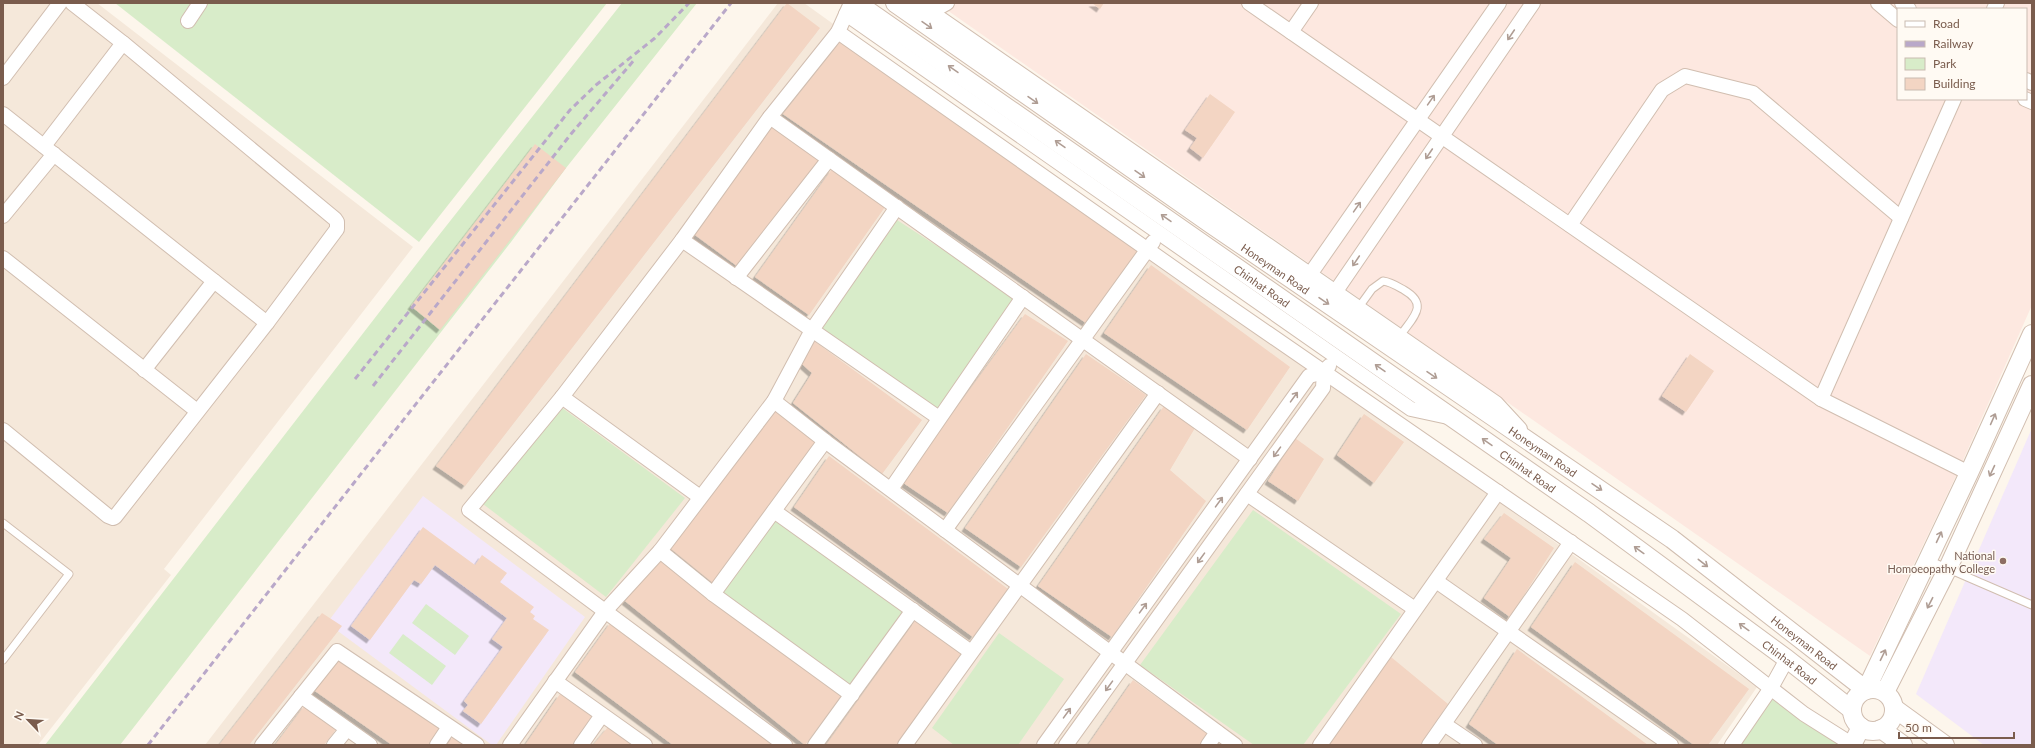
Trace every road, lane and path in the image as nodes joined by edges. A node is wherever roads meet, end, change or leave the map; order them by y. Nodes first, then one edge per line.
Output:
1 (60, 3) edge
2 (72, 3) edge
3 (200, 3) edge
4 (895, 3) edge
5 (918, 3) edge
6 (947, 3) edge
7 (1249, 3) edge
8 (1311, 3) edge
9 (1499, 3) edge
10 (1533, 3) edge
11 (1878, 3) edge
12 (852, 7) edge
13 (932, 7) edge
14 (1897, 19) edge
15 (188, 21) dead end
16 (838, 32) junction
17 (1291, 32) junction
18 (123, 43) junction
19 (3, 78) edge
20 (1954, 100) edge
21 (3, 114) edge
22 (770, 117) junction
23 (1418, 120) junction
24 (1441, 136) junction
25 (49, 150) junction
26 (829, 159) junction
27 (897, 207) junction
28 (3, 216) edge
29 (1902, 218) junction
30 (1570, 225) junction
31 (1158, 233) junction
32 (682, 240) junction
33 (1149, 250) junction
34 (3, 258) edge
35 (1311, 273) junction
36 (736, 278) junction
37 (214, 281) junction
38 (1336, 291) junction
39 (1023, 297) junction
40 (1359, 307) junction
41 (267, 323) junction
42 (812, 330) junction
43 (2032, 334) edge
44 (1400, 336) junction
45 (1083, 340) junction
46 (1336, 356) junction
47 (144, 370) junction
48 (1324, 372) junction
49 (2024, 381) edge
50 (1158, 393) junction
51 (562, 397) junction
52 (1821, 399) junction
53 (774, 401) junction
54 (1411, 409) junction
55 (197, 411) junction
56 (939, 418) junction
57 (1452, 418) junction
58 (3, 430) edge
59 (1418, 436) junction
60 (825, 441) junction
61 (1535, 446) junction
62 (1250, 458) junction
63 (1969, 473) junction
64 (890, 489) junction
65 (1498, 492) junction
66 (1247, 494) junction
67 (700, 497) junction
68 (774, 511) junction
69 (3, 522) edge
70 (945, 530) junction
71 (1571, 542) junction
72 (660, 551) junction
73 (1928, 560) junction
74 (1948, 568) junction
75 (1436, 581) junction
76 (1019, 585) junction
77 (713, 594) junction
78 (2032, 605) edge
79 (606, 610) junction
80 (913, 610) junction
81 (1415, 610) junction
82 (1509, 632) junction
83 (971, 652) junction
84 (1110, 653) junction
85 (1787, 658) junction
86 (3, 660) edge
87 (1125, 664) junction
88 (556, 681) junction
89 (1771, 688) junction
90 (1866, 690) junction
91 (1885, 692) junction
92 (852, 695) junction
93 (301, 696) junction
94 (1894, 708) junction
95 (1852, 710) junction
96 (602, 714) junction
97 (1444, 724) junction
98 (449, 727) junction
99 (347, 728) junction
100 (1217, 732) junction
101 (1871, 733) edge
102 (262, 745) edge
103 (334, 745) edge
104 (370, 745) edge
105 (437, 745) edge
106 (477, 745) edge
107 (510, 745) edge
108 (581, 745) edge
109 (645, 745) edge
110 (785, 745) edge
111 (815, 745) edge
112 (904, 745) edge
113 (1044, 745) edge
114 (1066, 745) edge
115 (1208, 745) edge
116 (1235, 745) edge
117 (1320, 745) edge
118 (1429, 745) edge
119 (1475, 745) edge
120 (1671, 745) edge
121 (1732, 745) edge
122 (1852, 745) edge
123 (1902, 745) edge
124 (1945, 745) edge

1 - 19 street
2 - 18 street
3 - 15 street
4 -> 61 street, Honeyman Road
5 - 13 street
6 - 13 street
7 - 17 street
8 - 17 street
23 -> 9 street
10 -> 24 street
11 - 14 street
12 - 16 street
12 - 31 street
57 -> 12 street, Chinhat Road
13 - 35 street
16 - 22 street
16 - 33 street
17 - 23 street
18 - 25 street
18 - 41 street
20 - 29 street
21 - 25 street
22 - 26 street
22 - 32 street
23 - 24 street
35 -> 23 street
24 - 30 street
24 -> 38 street
25 - 28 street
25 - 37 street
26 - 27 street
26 - 36 street
27 - 39 street
27 - 42 street
29 - 30 street
29 - 52 street
30 - 52 street
31 - 33 street
31 - 46 street
32 - 36 street
32 - 51 street
33 - 45 street
33 - 48 street
34 - 47 street
35 - 38 street
36 - 42 street
37 - 41 street
37 - 47 street
38 - 40 street
39 - 45 street
39 - 56 street
40 - 44 street
40 - 44 lane
41 - 55 street
42 - 53 street
42 - 56 street
43 - 49 street
44 - 61 street
45 - 50 street
45 - 70 street
46 - 48 street
46 - 54 street
47 - 55 street
48 - 59 street
62 -> 48 street
48 -> 66 street
63 -> 49 street
49 -> 74 street
50 - 62 street
50 - 76 street
51 - 67 street
51 - 79 street
52 - 63 street
53 - 60 street
53 - 67 street
54 - 57 street
54 - 59 street
55 - 58 street
56 - 64 street
85 -> 57 street, Chinhat Road
59 - 65 street
60 - 64 street
60 - 68 street
61 -> 90 street, Honeyman Road
84 -> 62 street
73 -> 63 street
64 - 70 street
65 - 71 street
65 - 75 street
66 - 81 street
66 -> 87 street
67 - 72 street
68 - 77 street
68 - 80 street
69 - 86 lane
70 - 76 street
71 - 82 street
71 - 89 street
72 - 77 street
72 - 79 street
73 - 74 lane
90 -> 73 street
74 - 78 lane
74 -> 91 street
75 - 81 street
75 - 82 street
76 - 83 street
76 - 84 street
77 - 92 street
79 - 88 street
79 - 110 street
80 - 83 street
80 - 92 street
81 - 117 street
82 - 97 street
82 - 120 street
83 - 112 street
84 - 87 street
113 -> 84 street
85 - 89 street
85 - 95 street, Chinhat Road
87 - 100 street
87 -> 114 street
88 - 96 street
88 - 107 street
89 - 121 street
89 - 122 street
90 - 91 street
90 - 95 street
91 - 94 street
92 - 111 street
93 - 98 street
93 - 99 street
93 - 102 street
94 - 101 street
94 - 124 street
95 - 101 street
96 - 108 street
96 - 109 street
97 - 118 street
97 - 119 street
98 - 105 street
98 - 106 street
99 - 103 street
99 - 104 street
100 - 115 street
100 - 116 street
101 - 122 street
101 - 123 street

